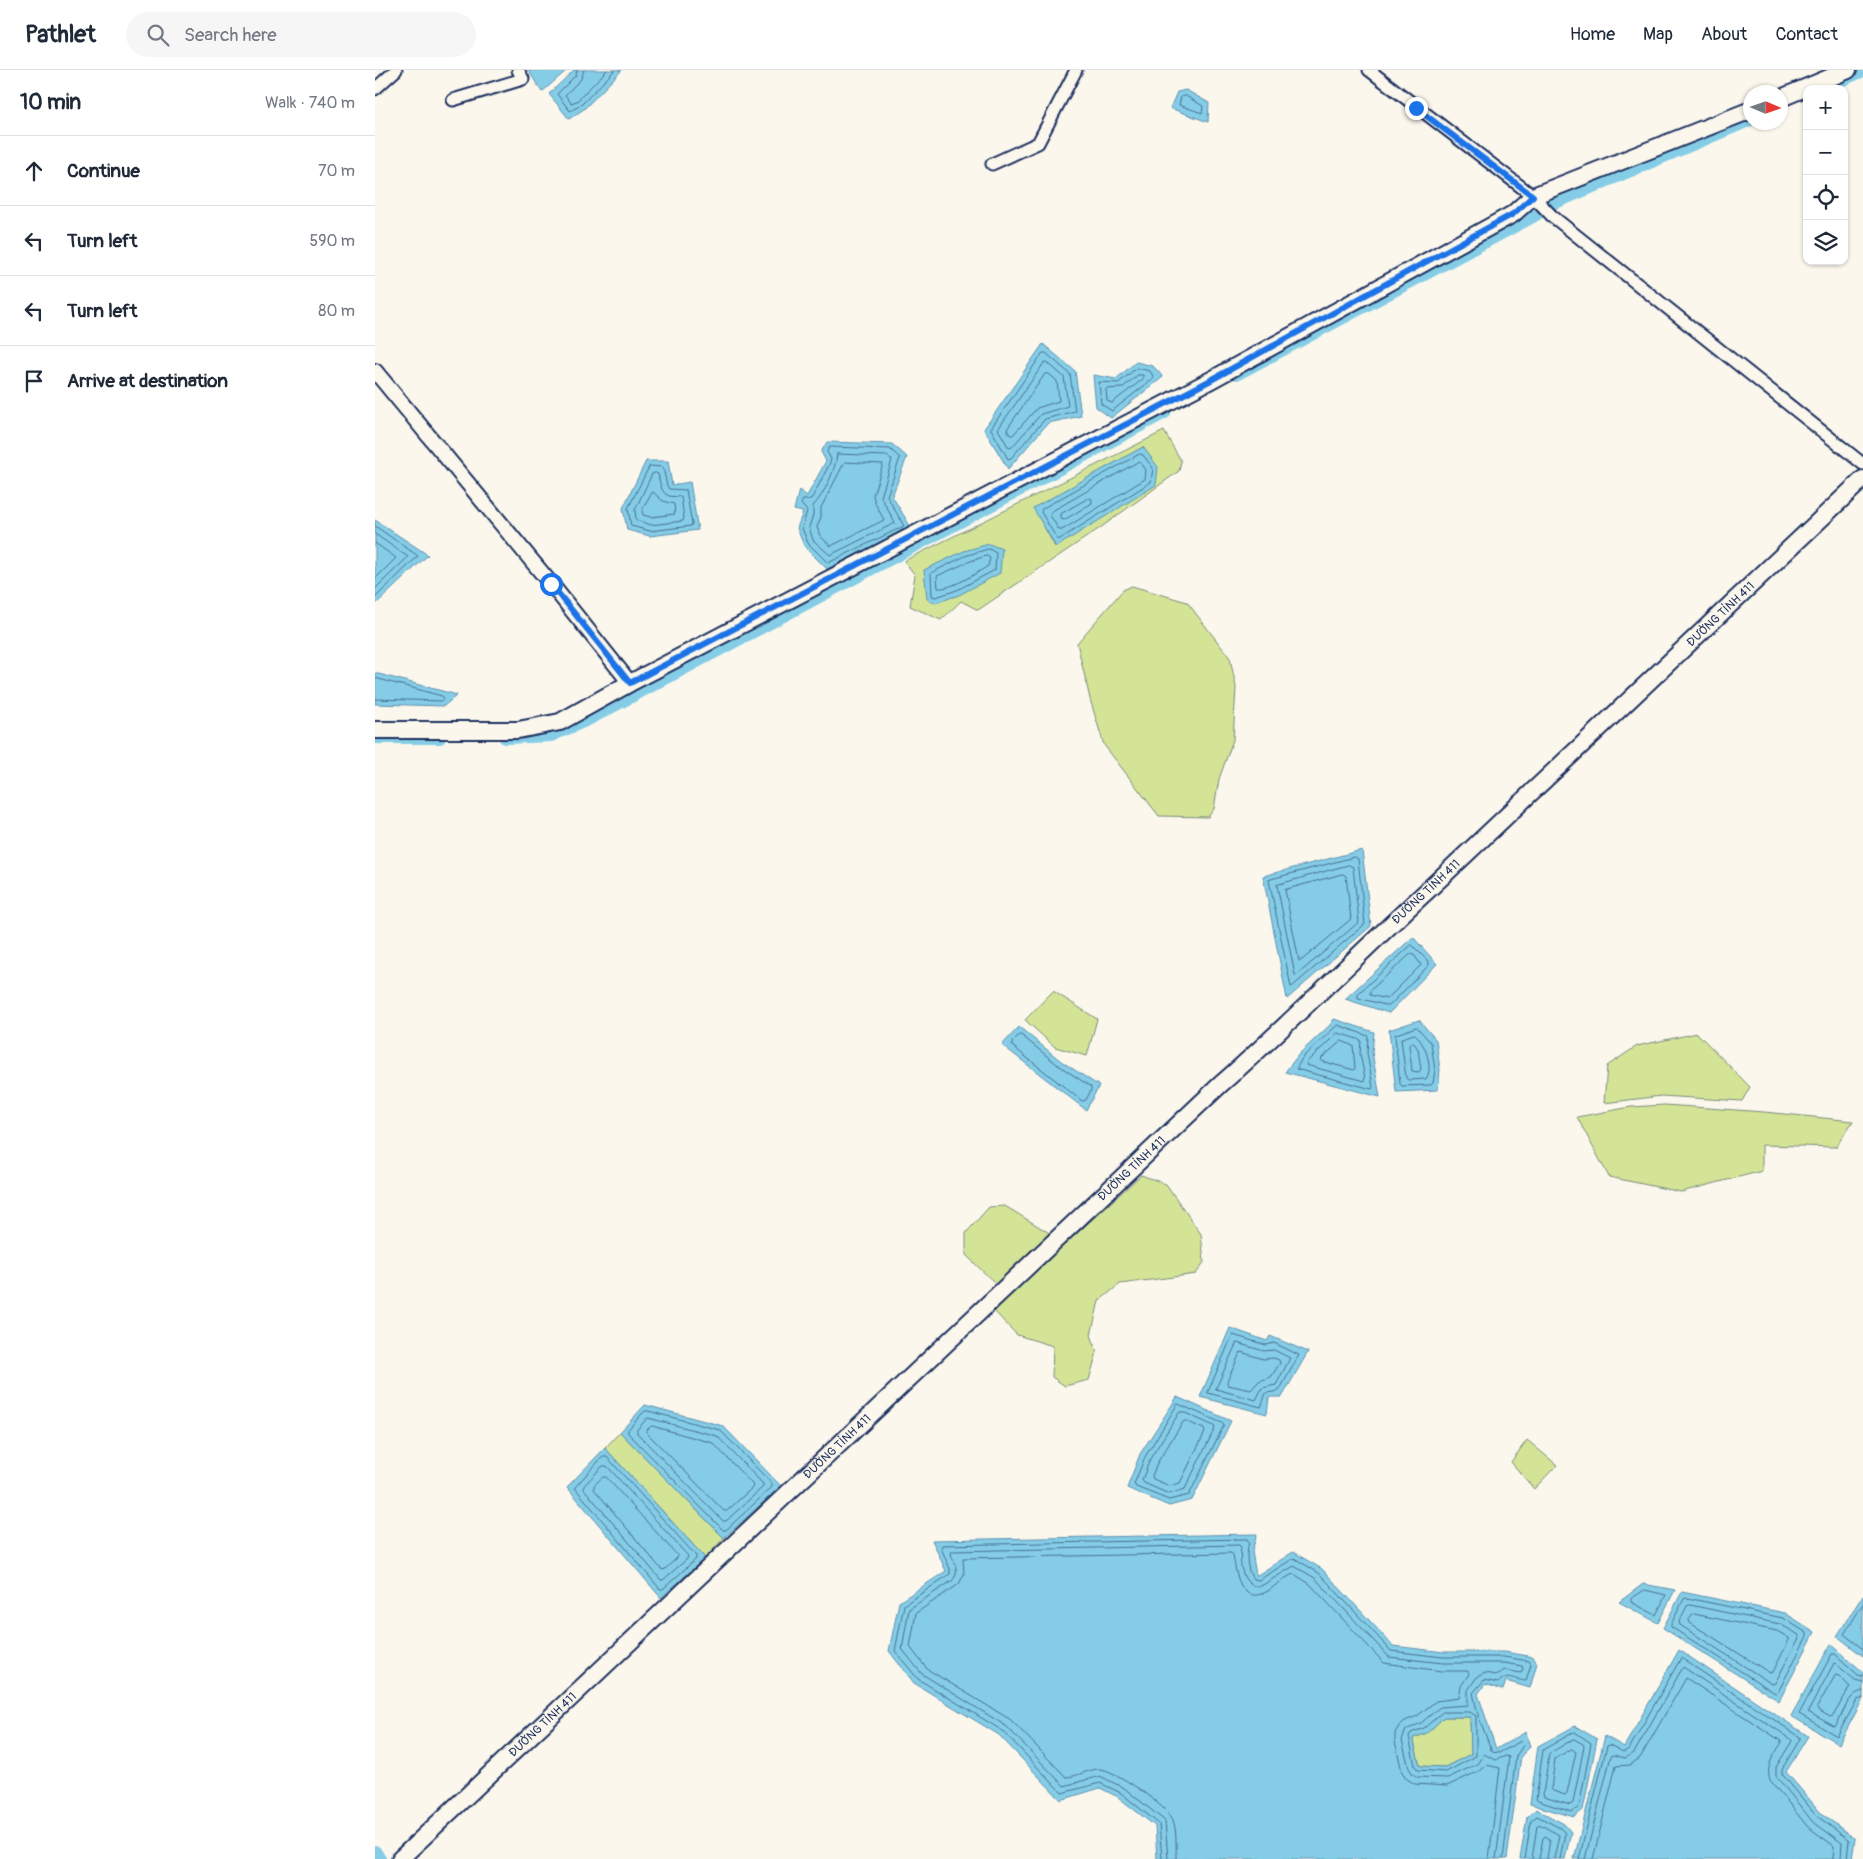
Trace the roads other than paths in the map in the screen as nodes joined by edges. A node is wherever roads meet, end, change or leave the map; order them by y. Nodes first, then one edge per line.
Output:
1 (396, 70) edge
2 (518, 70) edge
3 (1076, 70) edge
4 (1369, 70) edge
5 (1848, 70) edge
6 (375, 89) edge
7 (1788, 95) edge
8 (453, 100) dead end
9 (1743, 113) edge
10 (992, 164) dead end
11 (1533, 196) junction
12 (375, 371) edge
13 (1863, 464) edge
14 (1863, 479) edge
15 (630, 683) junction
16 (375, 730) edge
17 (400, 1859) edge

1 - 6 street
2 - 8 street
3 - 10 street
4 - 11 street
5 - 7 main road
9 - 11 main road
11 - 13 street
11 - 15 main road
12 - 15 street
14 - 17 main road, ĐƯỜNG TỈNH 411
15 - 16 main road

